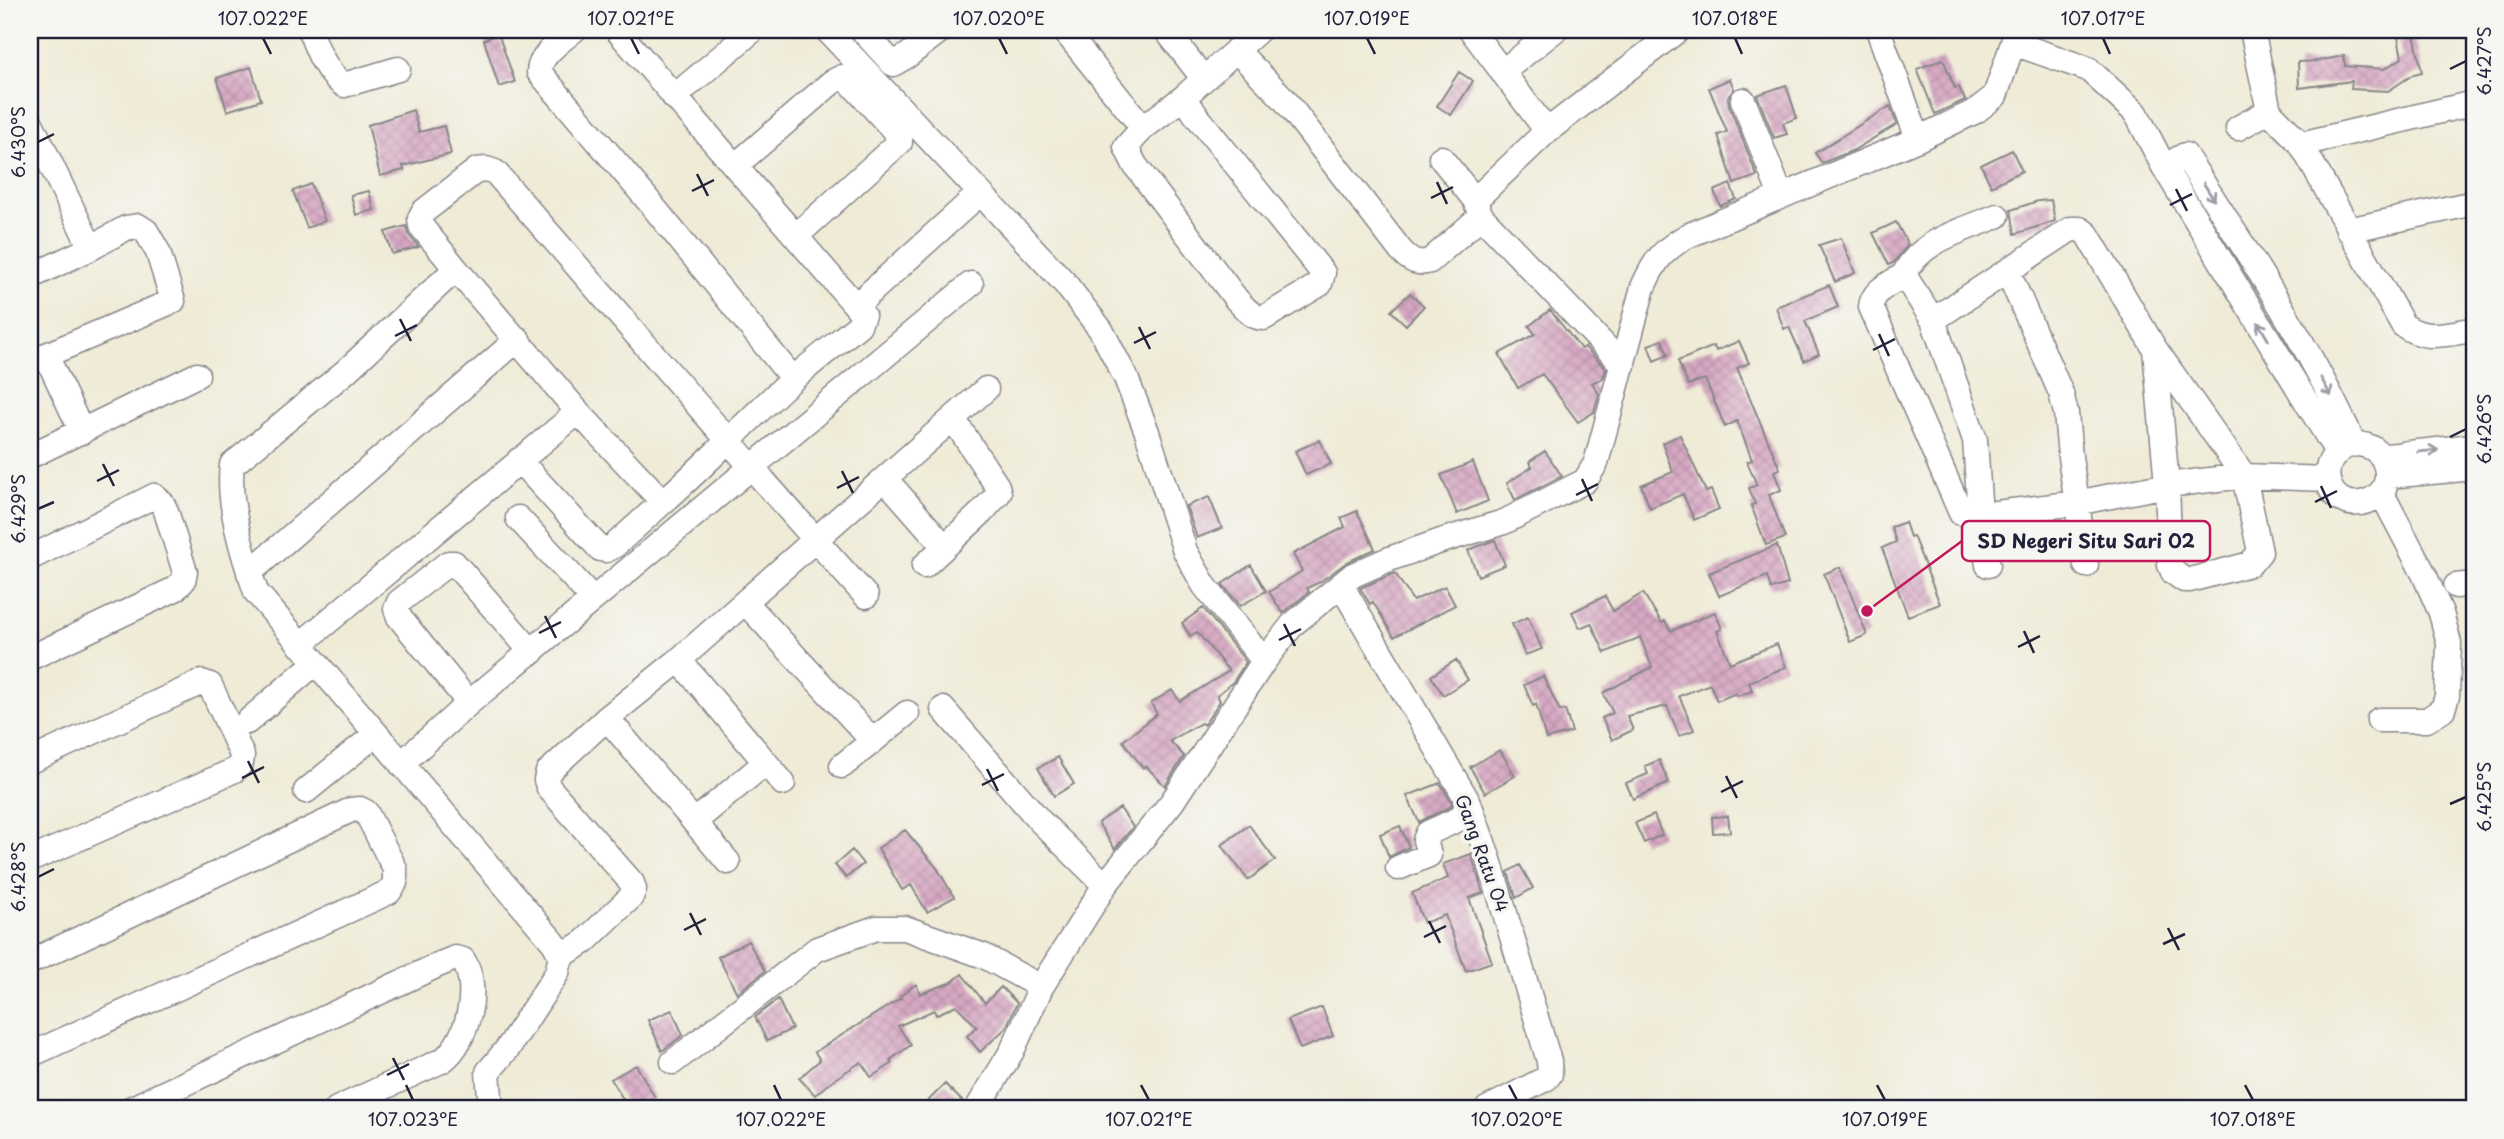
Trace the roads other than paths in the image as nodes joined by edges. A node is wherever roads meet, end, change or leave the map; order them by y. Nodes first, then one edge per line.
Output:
1 (310, 30) edge
2 (574, 30) edge
3 (617, 30) edge
4 (753, 30) edge
5 (827, 30) edge
6 (862, 30) edge
7 (941, 30) edge
8 (1064, 30) edge
9 (1166, 30) edge
10 (1258, 30) edge
11 (1471, 30) edge
12 (1555, 30) edge
13 (1678, 30) edge
14 (2252, 30) edge
15 (1880, 35) dead end
16 (2014, 37) edge
17 (1236, 50) junction
18 (398, 69) dead end
19 (1503, 72) junction
20 (1203, 78) junction
21 (674, 97) junction
22 (1184, 97) junction
23 (1743, 100) dead end
24 (2474, 103) edge
25 (2269, 111) junction
26 (30, 121) edge
27 (1143, 128) junction
28 (2238, 128) dead end
29 (1547, 131) junction
30 (1918, 139) junction
31 (2301, 144) junction
32 (1441, 158) dead end
33 (736, 166) junction
34 (979, 194) junction
35 (1782, 196) junction
36 (2474, 203) edge
37 (1478, 208) junction
38 (1997, 216) dead end
39 (2348, 230) junction
40 (796, 236) junction
41 (91, 248) junction
42 (456, 269) junction
43 (2008, 272) junction
44 (1904, 275) junction
45 (30, 277) edge
46 (971, 284) dead end
47 (856, 306) junction
48 (1933, 320) junction
49 (2474, 330) edge
50 (518, 339) junction
51 (2155, 349) junction
52 (38, 359) edge
53 (1623, 365) junction
54 (197, 375) dead end
55 (793, 380) junction
56 (986, 389) dead end
57 (578, 412) junction
58 (954, 419) junction
59 (82, 432) junction
60 (729, 441) junction
61 (2474, 446) edge
62 (2346, 448) junction
63 (30, 456) edge
64 (519, 460) junction
65 (752, 468) junction
66 (2474, 468) edge
67 (2383, 475) junction
68 (2244, 476) junction
69 (2327, 479) junction
70 (2167, 485) junction
71 (894, 489) dead end
72 (663, 502) junction
73 (2076, 503) junction
74 (1979, 515) junction
75 (518, 518) dead end
76 (814, 539) junction
77 (944, 546) junction
78 (30, 558) edge
79 (1988, 565) dead end
80 (2086, 565) dead end
81 (924, 566) dead end
82 (249, 573) junction
83 (1341, 585) junction
84 (866, 596) dead end
85 (593, 599) junction
86 (745, 602) junction
87 (532, 652) junction
88 (307, 654) junction
89 (30, 658) edge
90 (679, 660) junction
91 (1264, 661) junction
92 (469, 703) junction
93 (943, 709) dead end
94 (907, 713) dead end
95 (607, 718) junction
96 (2379, 720) dead end
97 (247, 722) dead end
98 (376, 734) junction
99 (873, 741) junction
100 (30, 761) edge
101 (765, 763) junction
102 (401, 764) junction
103 (842, 766) dead end
104 (783, 783) dead end
105 (306, 791) dead end
106 (1469, 803) junction
107 (694, 822) junction
108 (30, 860) edge
109 (728, 862) dead end
110 (1398, 868) dead end
111 (1105, 885) junction
112 (561, 956) junction
113 (30, 962) edge
114 (1041, 987) junction
115 (30, 1055) edge
116 (673, 1062) dead end
117 (130, 1109) edge
118 (337, 1109) edge
119 (491, 1109) edge
120 (977, 1109) edge
121 (1487, 1109) edge

1 - 18 street
2 - 55 street
3 - 21 street
4 - 21 street
5 - 34 street
6 - 7 street
8 - 27 street
9 - 20 street
10 - 17 street
11 - 19 street
12 - 19 street
13 - 29 street
14 - 25 street
15 - 30 street
16 - 30 street
16 - 62 street
17 - 20 street
17 - 37 street
19 - 29 street
20 - 22 street
21 - 33 street
22 - 27 street
22 - 27 street
23 - 35 street
24 - 31 street
25 - 28 street
25 - 31 street
26 - 41 street
29 - 37 street
30 - 35 street
31 - 39 street
32 - 37 street
33 - 40 street
33 - 40 street
34 - 47 street
34 - 91 street
35 - 53 street
36 - 39 street
37 - 53 street
38 - 44 street
39 - 49 street
40 - 47 street
41 - 45 street
41 - 52 street
42 - 50 street
42 - 60 street
42 - 82 street
43 - 48 street
43 - 51 street
43 - 73 street
44 - 48 street
44 - 74 street
46 - 65 street
47 - 55 street
48 - 74 street
50 - 57 street
50 - 82 street
51 - 68 street
51 - 70 street
52 - 59 street
53 - 83 street
54 - 59 street
55 - 60 street
56 - 58 street
57 - 64 street
57 - 72 street
58 - 76 street
58 - 77 street
59 - 63 street
60 - 65 street
60 - 72 street
67 -> 61 street
62 - 67 street
62 - 69 street
64 - 72 street
64 - 88 street
65 - 76 street
65 - 85 street
66 - 67 street
67 - 69 street
67 - 96 street
68 - 69 street
68 - 70 street
68 - 70 street
70 - 73 street
71 - 77 street
73 - 74 street
73 - 80 street
74 - 79 street
75 - 85 street
76 - 84 street
76 - 86 street
77 - 81 street
78 - 89 street
82 - 88 street
83 - 91 street
83 - 106 street, Gang Ratu 04
85 - 87 street
86 - 90 street
86 - 99 street
87 - 92 street
87 - 92 street
88 - 97 street
88 - 98 street
90 - 95 street
90 - 101 street
91 - 111 street
92 - 102 street
93 - 111 street
94 - 99 street
95 - 107 street
95 - 112 street
98 - 102 street
98 - 105 street
99 - 103 street
100 - 108 street
101 - 104 street
101 - 107 street
102 - 112 street
106 - 110 street
106 - 121 street, Gang Ratu 04
107 - 109 street
111 - 114 street
112 - 119 street
113 - 115 street
114 - 116 street
114 - 120 street
117 - 118 street

